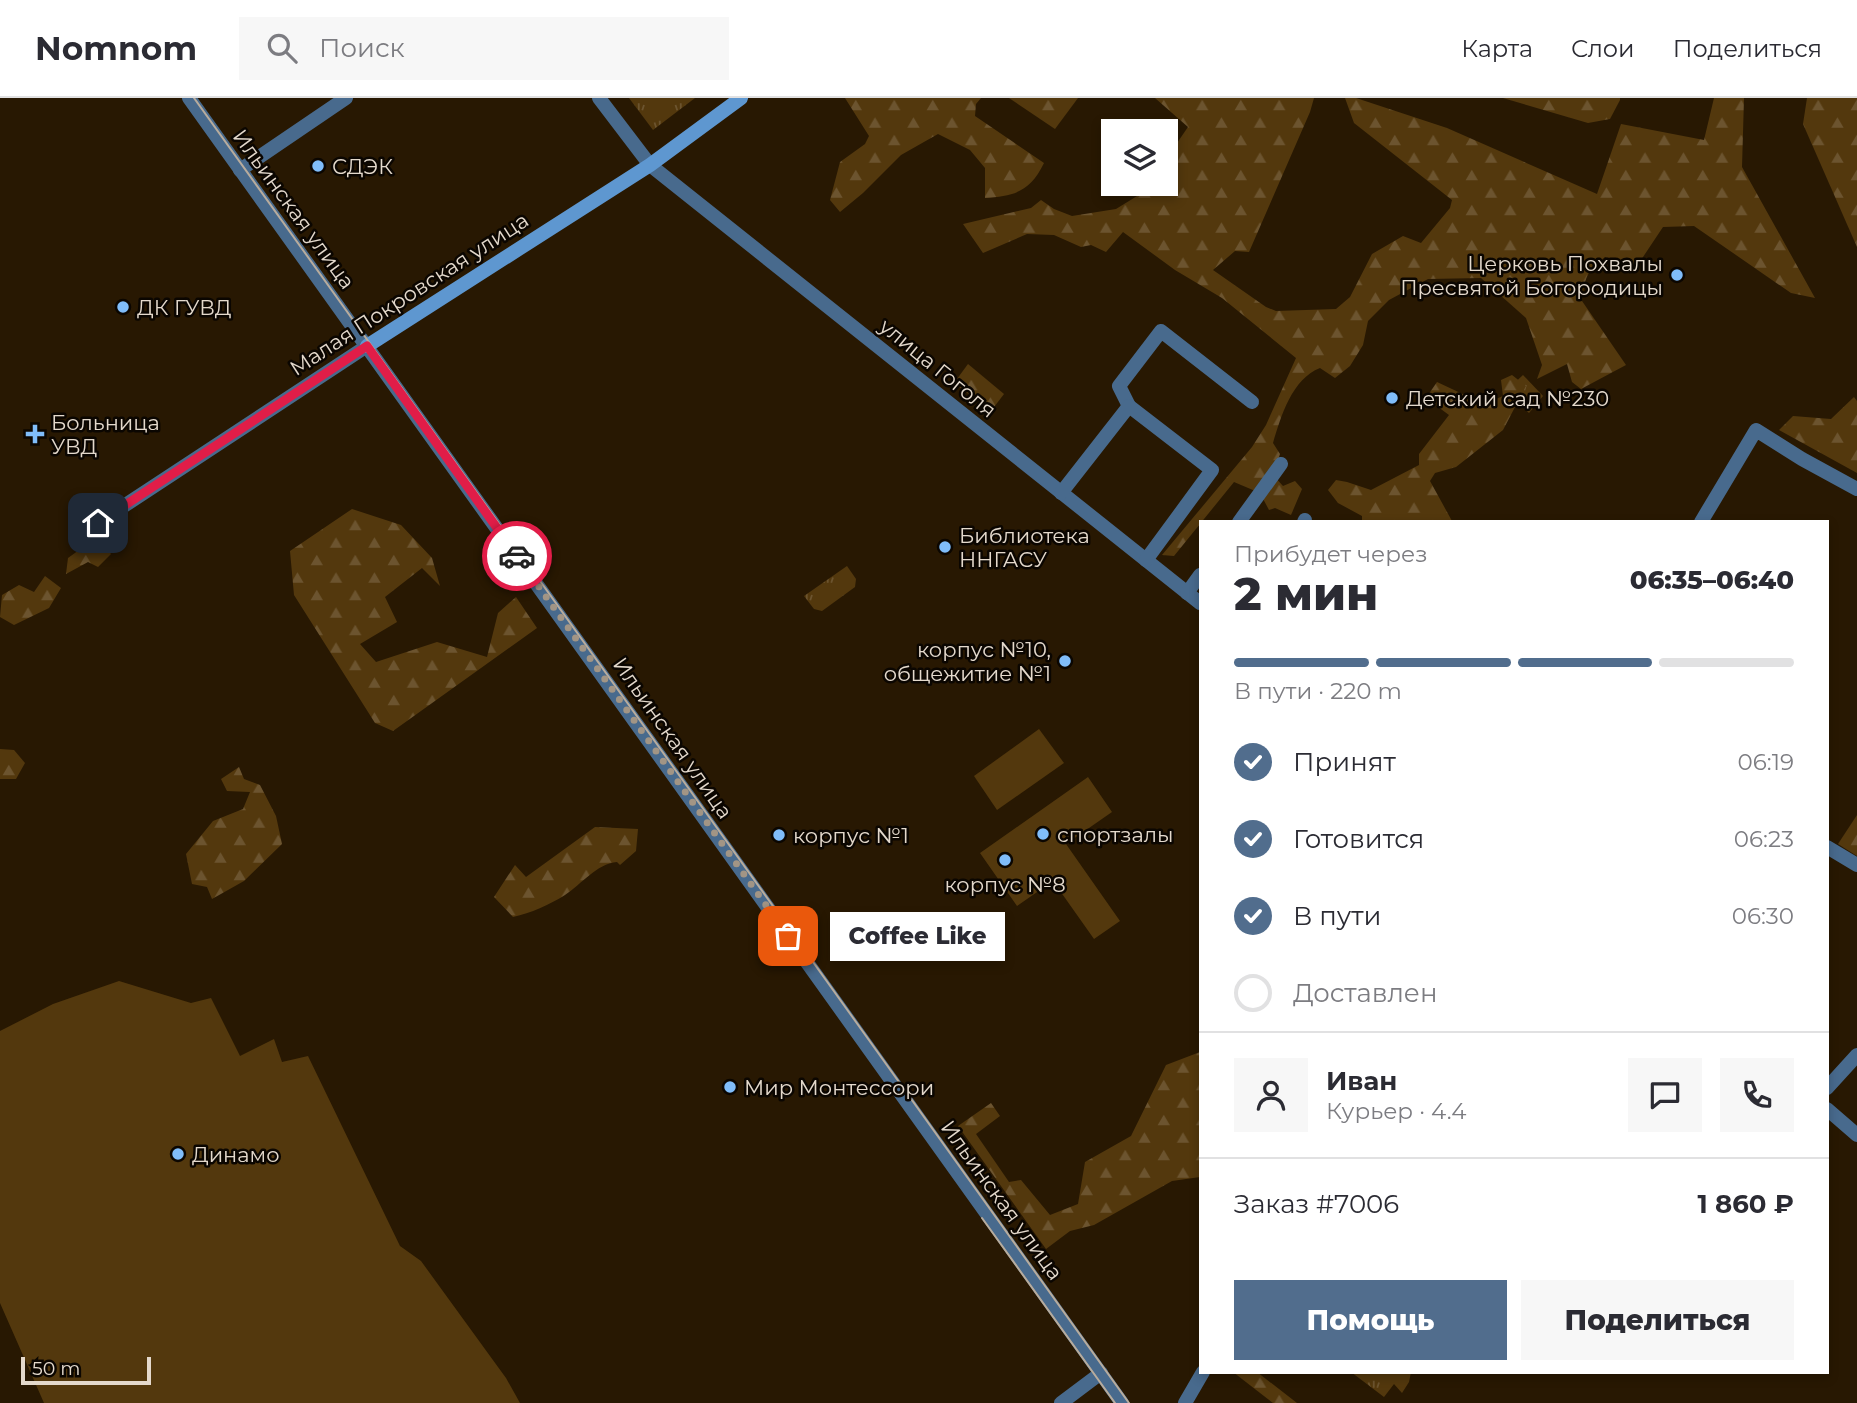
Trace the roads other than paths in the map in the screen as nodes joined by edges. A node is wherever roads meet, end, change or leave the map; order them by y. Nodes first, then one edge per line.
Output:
1 (189, 98) edge
2 (346, 98) edge
3 (599, 98) edge
4 (741, 99) edge
5 (650, 165) junction
6 (240, 170) junction
7 (367, 346) junction
8 (1252, 402) dead end
9 (1129, 406) junction
10 (1281, 464) dead end
11 (1857, 489) edge
12 (1061, 493) junction
13 (1240, 520) edge
14 (1702, 520) edge
15 (98, 523) dead end
16 (1146, 560) junction
17 (1199, 576) edge
18 (1187, 593) junction
19 (1199, 602) edge
20 (1829, 848) edge
21 (1857, 865) edge
22 (1857, 1055) edge
23 (1829, 1086) edge
24 (1829, 1111) edge
25 (1857, 1135) edge
26 (1101, 1373) junction
27 (1202, 1374) edge
28 (1061, 1403) edge
29 (1122, 1403) edge
30 (1185, 1403) edge

1 - 6 street, Ильинская улица
2 - 6 street
3 - 5 street, улица Гоголя
4 - 5 main road, Малая Покровская улица
5 - 7 main road, Малая Покровская улица
5 - 12 street, улица Гоголя
6 - 7 street, Ильинская улица
7 - 15 street, Малая Покровская улица
7 - 26 street, Ильинская улица
8 - 9 street
9 - 12 street
9 - 16 street
10 - 13 street
11 - 14 street
12 - 16 street, улица Гоголя
16 - 18 street, улица Гоголя
17 - 18 street
18 - 19 street, улица Гоголя
20 - 21 street
22 - 23 street
24 - 25 street
26 - 28 street
26 - 29 street, Ильинская улица
27 - 30 street

